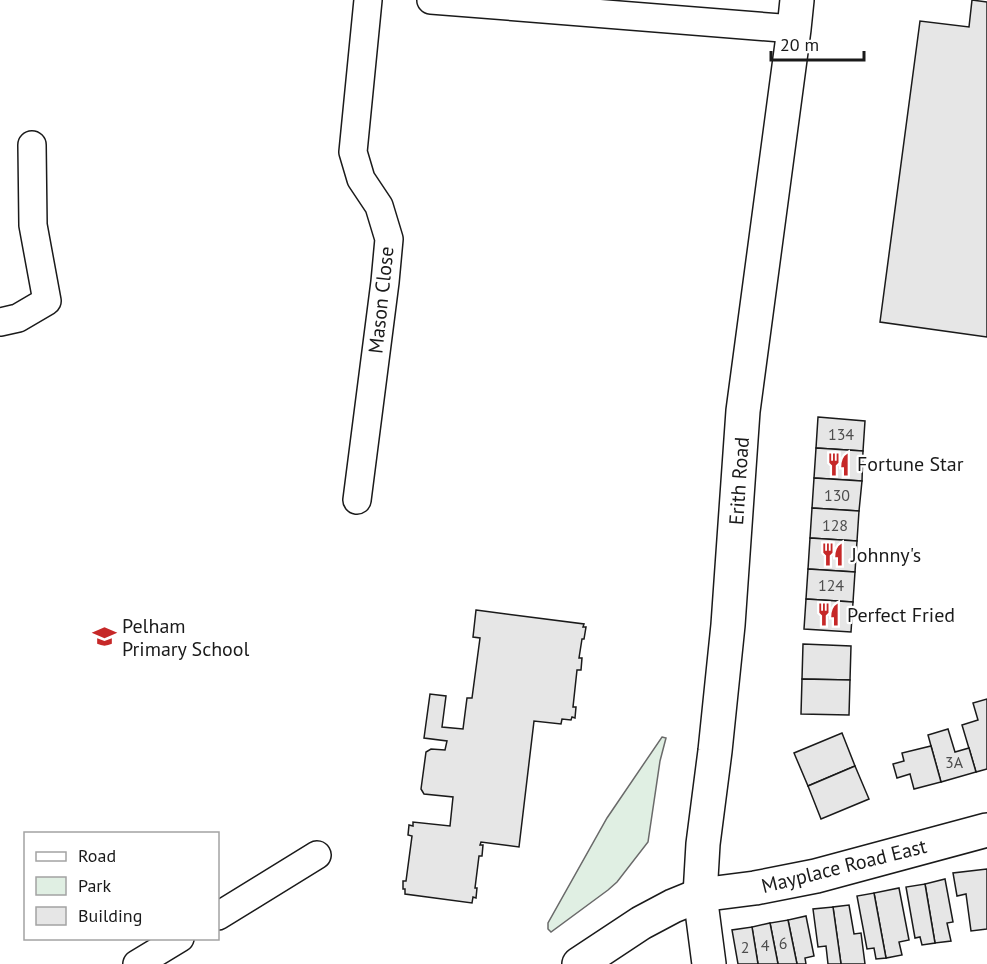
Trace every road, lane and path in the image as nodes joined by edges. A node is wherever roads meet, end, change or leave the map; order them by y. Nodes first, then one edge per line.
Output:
1 (368, 0) edge
2 (448, 1) edge
3 (795, 14) edge
4 (32, 145) dead end
5 (0, 322) edge
6 (357, 500) dead end
7 (987, 830) edge
8 (317, 855) dead end
9 (700, 895) junction
10 (219, 914) edge
11 (178, 940) edge
12 (137, 964) edge
13 (579, 964) edge
14 (709, 964) edge

1 - 6 street, Mason Close
2 - 3 street
3 - 9 main road, Erith Road
4 - 5 street
7 - 9 main road, Mayplace Road East
8 - 10 street
9 - 13 main road, Mayplace Road East
9 - 14 main road, Erith Road
11 - 12 street

